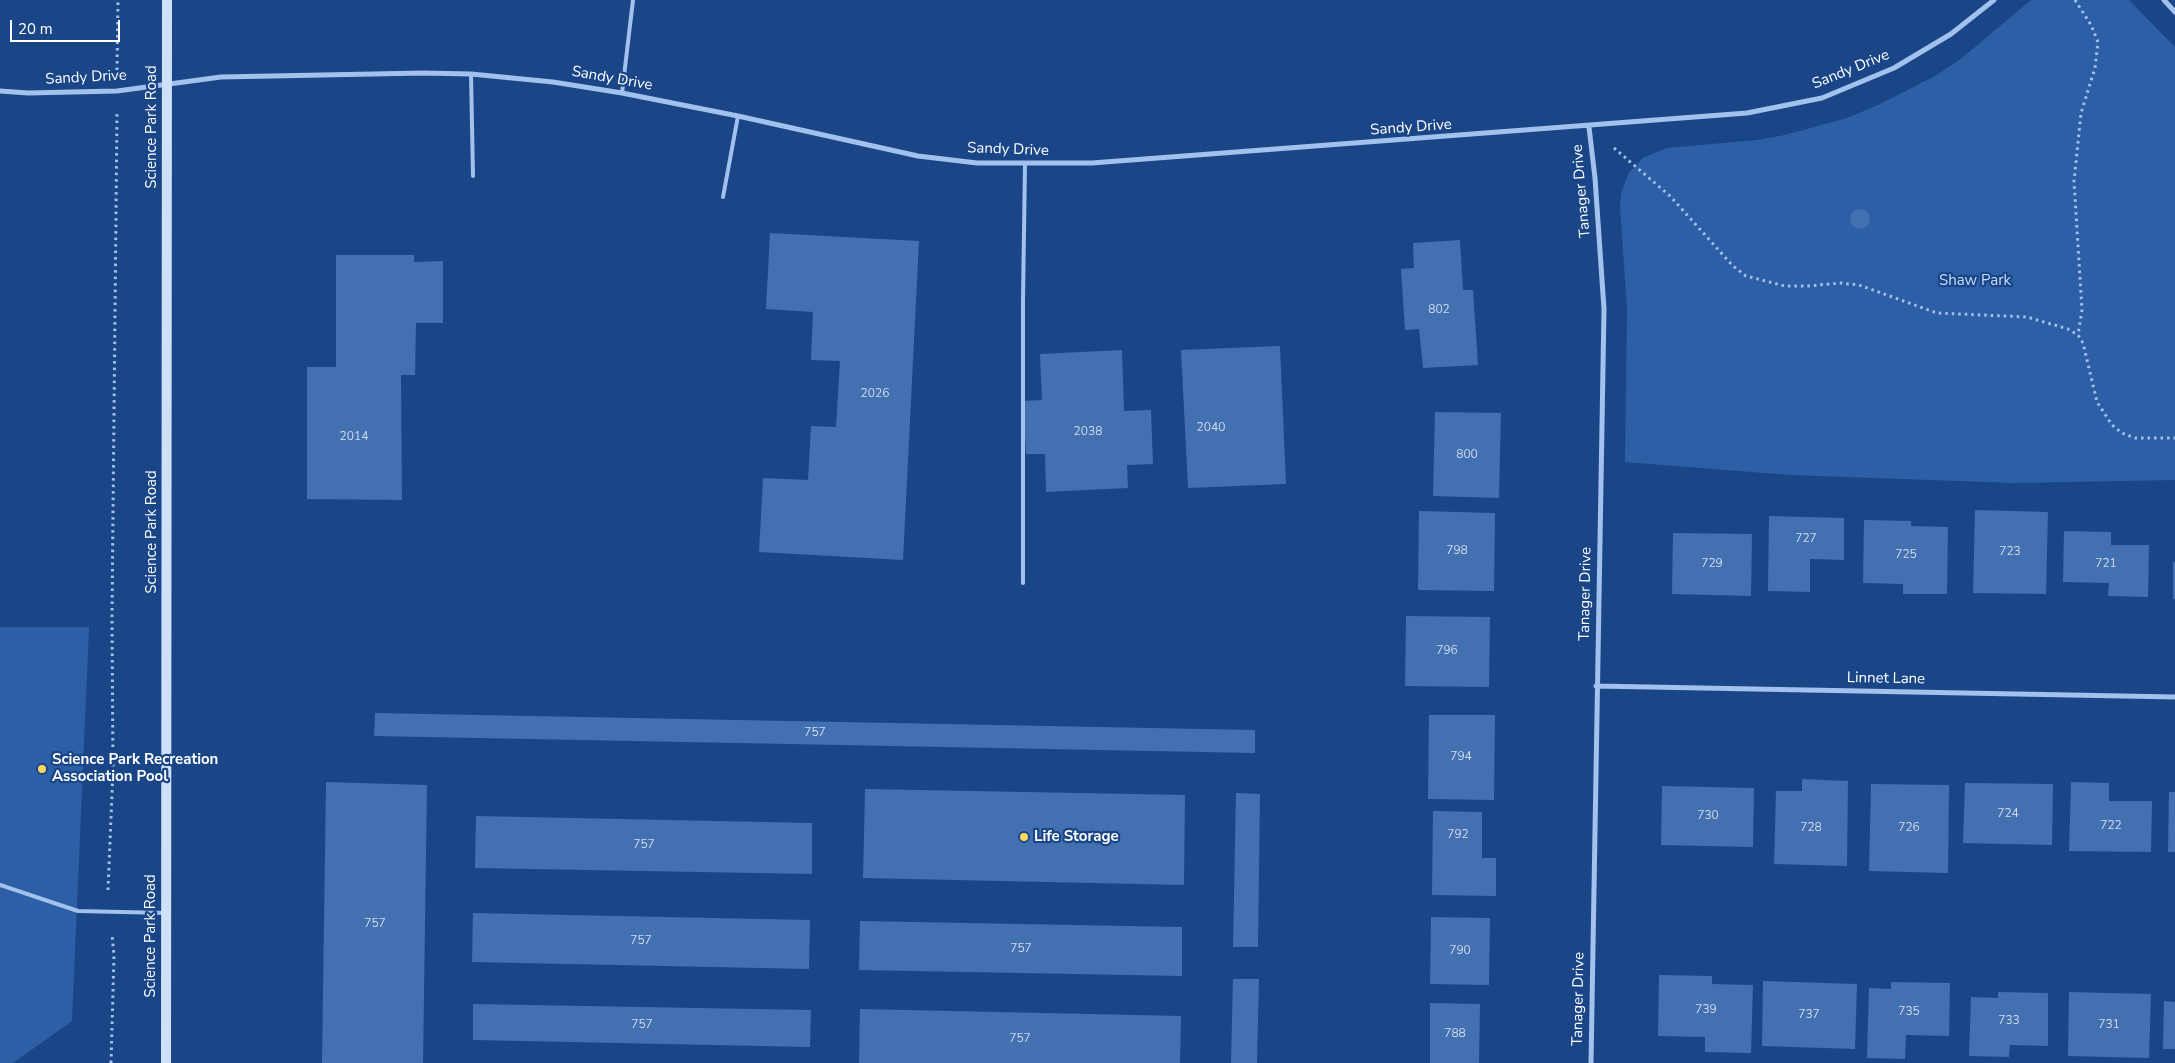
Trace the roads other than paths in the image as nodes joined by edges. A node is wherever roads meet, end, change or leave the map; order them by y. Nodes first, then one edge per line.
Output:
1 (167, 0) edge
2 (633, 0) edge
3 (1994, 0) edge
4 (2164, 0) edge
5 (2175, 12) edge
6 (471, 74) junction
7 (167, 83) junction
8 (0, 90) edge
9 (622, 93) junction
10 (738, 116) junction
11 (1589, 127) junction
12 (1025, 164) junction
13 (473, 176) dead end
14 (723, 198) dead end
15 (1023, 583) dead end
16 (1596, 686) junction
17 (2175, 697) edge
18 (0, 885) edge
19 (166, 913) junction
20 (166, 1063) edge
21 (1591, 1063) edge

1 - 7 main road, Science Park Road
2 - 9 lane
3 - 11 street, Sandy Drive
4 - 5 street
6 - 7 street, Sandy Drive
6 - 9 street, Sandy Drive
6 - 13 lane
7 - 8 street, Sandy Drive
7 - 19 main road, Science Park Road
9 - 10 street, Sandy Drive
10 - 12 street, Sandy Drive
10 - 14 lane
11 - 12 street, Sandy Drive
11 - 16 street, Tanager Drive
12 - 15 lane
16 - 17 street, Linnet Lane
16 - 21 street, Tanager Drive
18 - 19 lane
19 - 20 main road, Science Park Road

